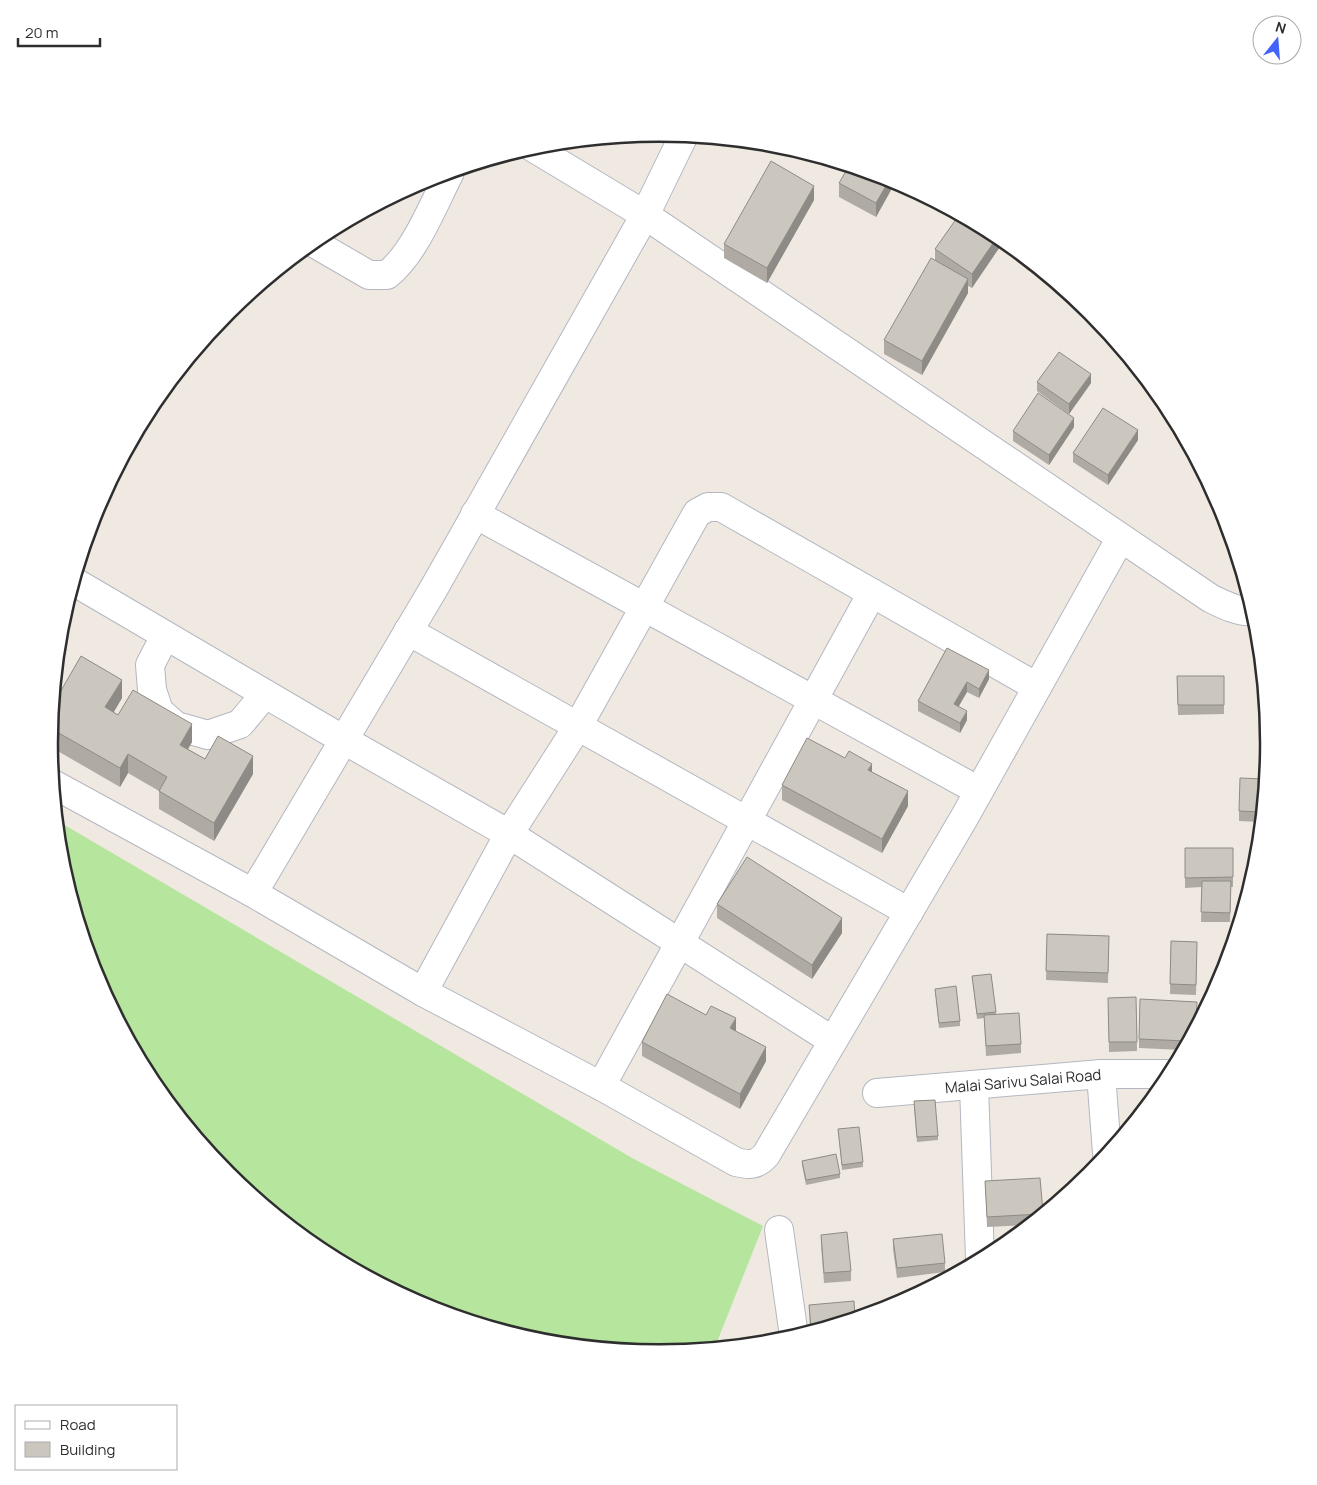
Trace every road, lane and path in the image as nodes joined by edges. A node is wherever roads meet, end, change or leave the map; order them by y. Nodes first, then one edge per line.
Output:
1 (680, 143) edge
2 (542, 153) edge
3 (445, 181) edge
4 (645, 214) junction
5 (320, 247) edge
6 (475, 514) junction
7 (1120, 539) junction
8 (79, 584) edge
9 (872, 593) junction
10 (644, 606) junction
11 (1245, 611) edge
12 (408, 631) junction
13 (165, 636) junction
14 (1037, 687) junction
15 (265, 694) junction
16 (814, 700) junction
17 (578, 726) junction
18 (344, 740) junction
19 (60, 788) edge
20 (979, 790) junction
21 (746, 821) junction
22 (510, 834) junction
23 (253, 893) junction
24 (909, 912) junction
25 (680, 943) junction
26 (423, 992) junction
27 (833, 1041) junction
28 (1101, 1074) junction
29 (1159, 1074) edge
30 (601, 1086) junction
31 (974, 1086) junction
32 (878, 1093) dead end
33 (1106, 1143) edge
34 (779, 1230) dead end
35 (980, 1250) edge
36 (793, 1328) edge

1 - 4 street
2 - 4 street
3 - 5 street
4 - 6 street
4 - 7 street
6 - 10 street
6 - 12 street
7 - 11 street
7 - 14 street
8 - 13 street
9 - 10 street
9 - 14 street
9 - 16 street
10 - 16 street
10 - 17 street
12 - 17 street
12 - 18 street
13 - 15 street
13 - 15 street
14 - 20 street
15 - 18 street
16 - 20 street
16 - 21 street
17 - 21 street
17 - 22 street
18 - 22 street
18 - 23 street
19 - 23 street
20 - 24 street
21 - 24 street
21 - 25 street
22 - 25 street
22 - 26 street
23 - 26 street
24 - 27 street
25 - 27 street
25 - 30 street
26 - 30 street
27 - 30 street
28 - 29 street, Malai Sarivu Salai Road
28 - 31 street, Malai Sarivu Salai Road
28 - 33 street
31 - 32 street, Malai Sarivu Salai Road
31 - 35 street
34 - 36 street

